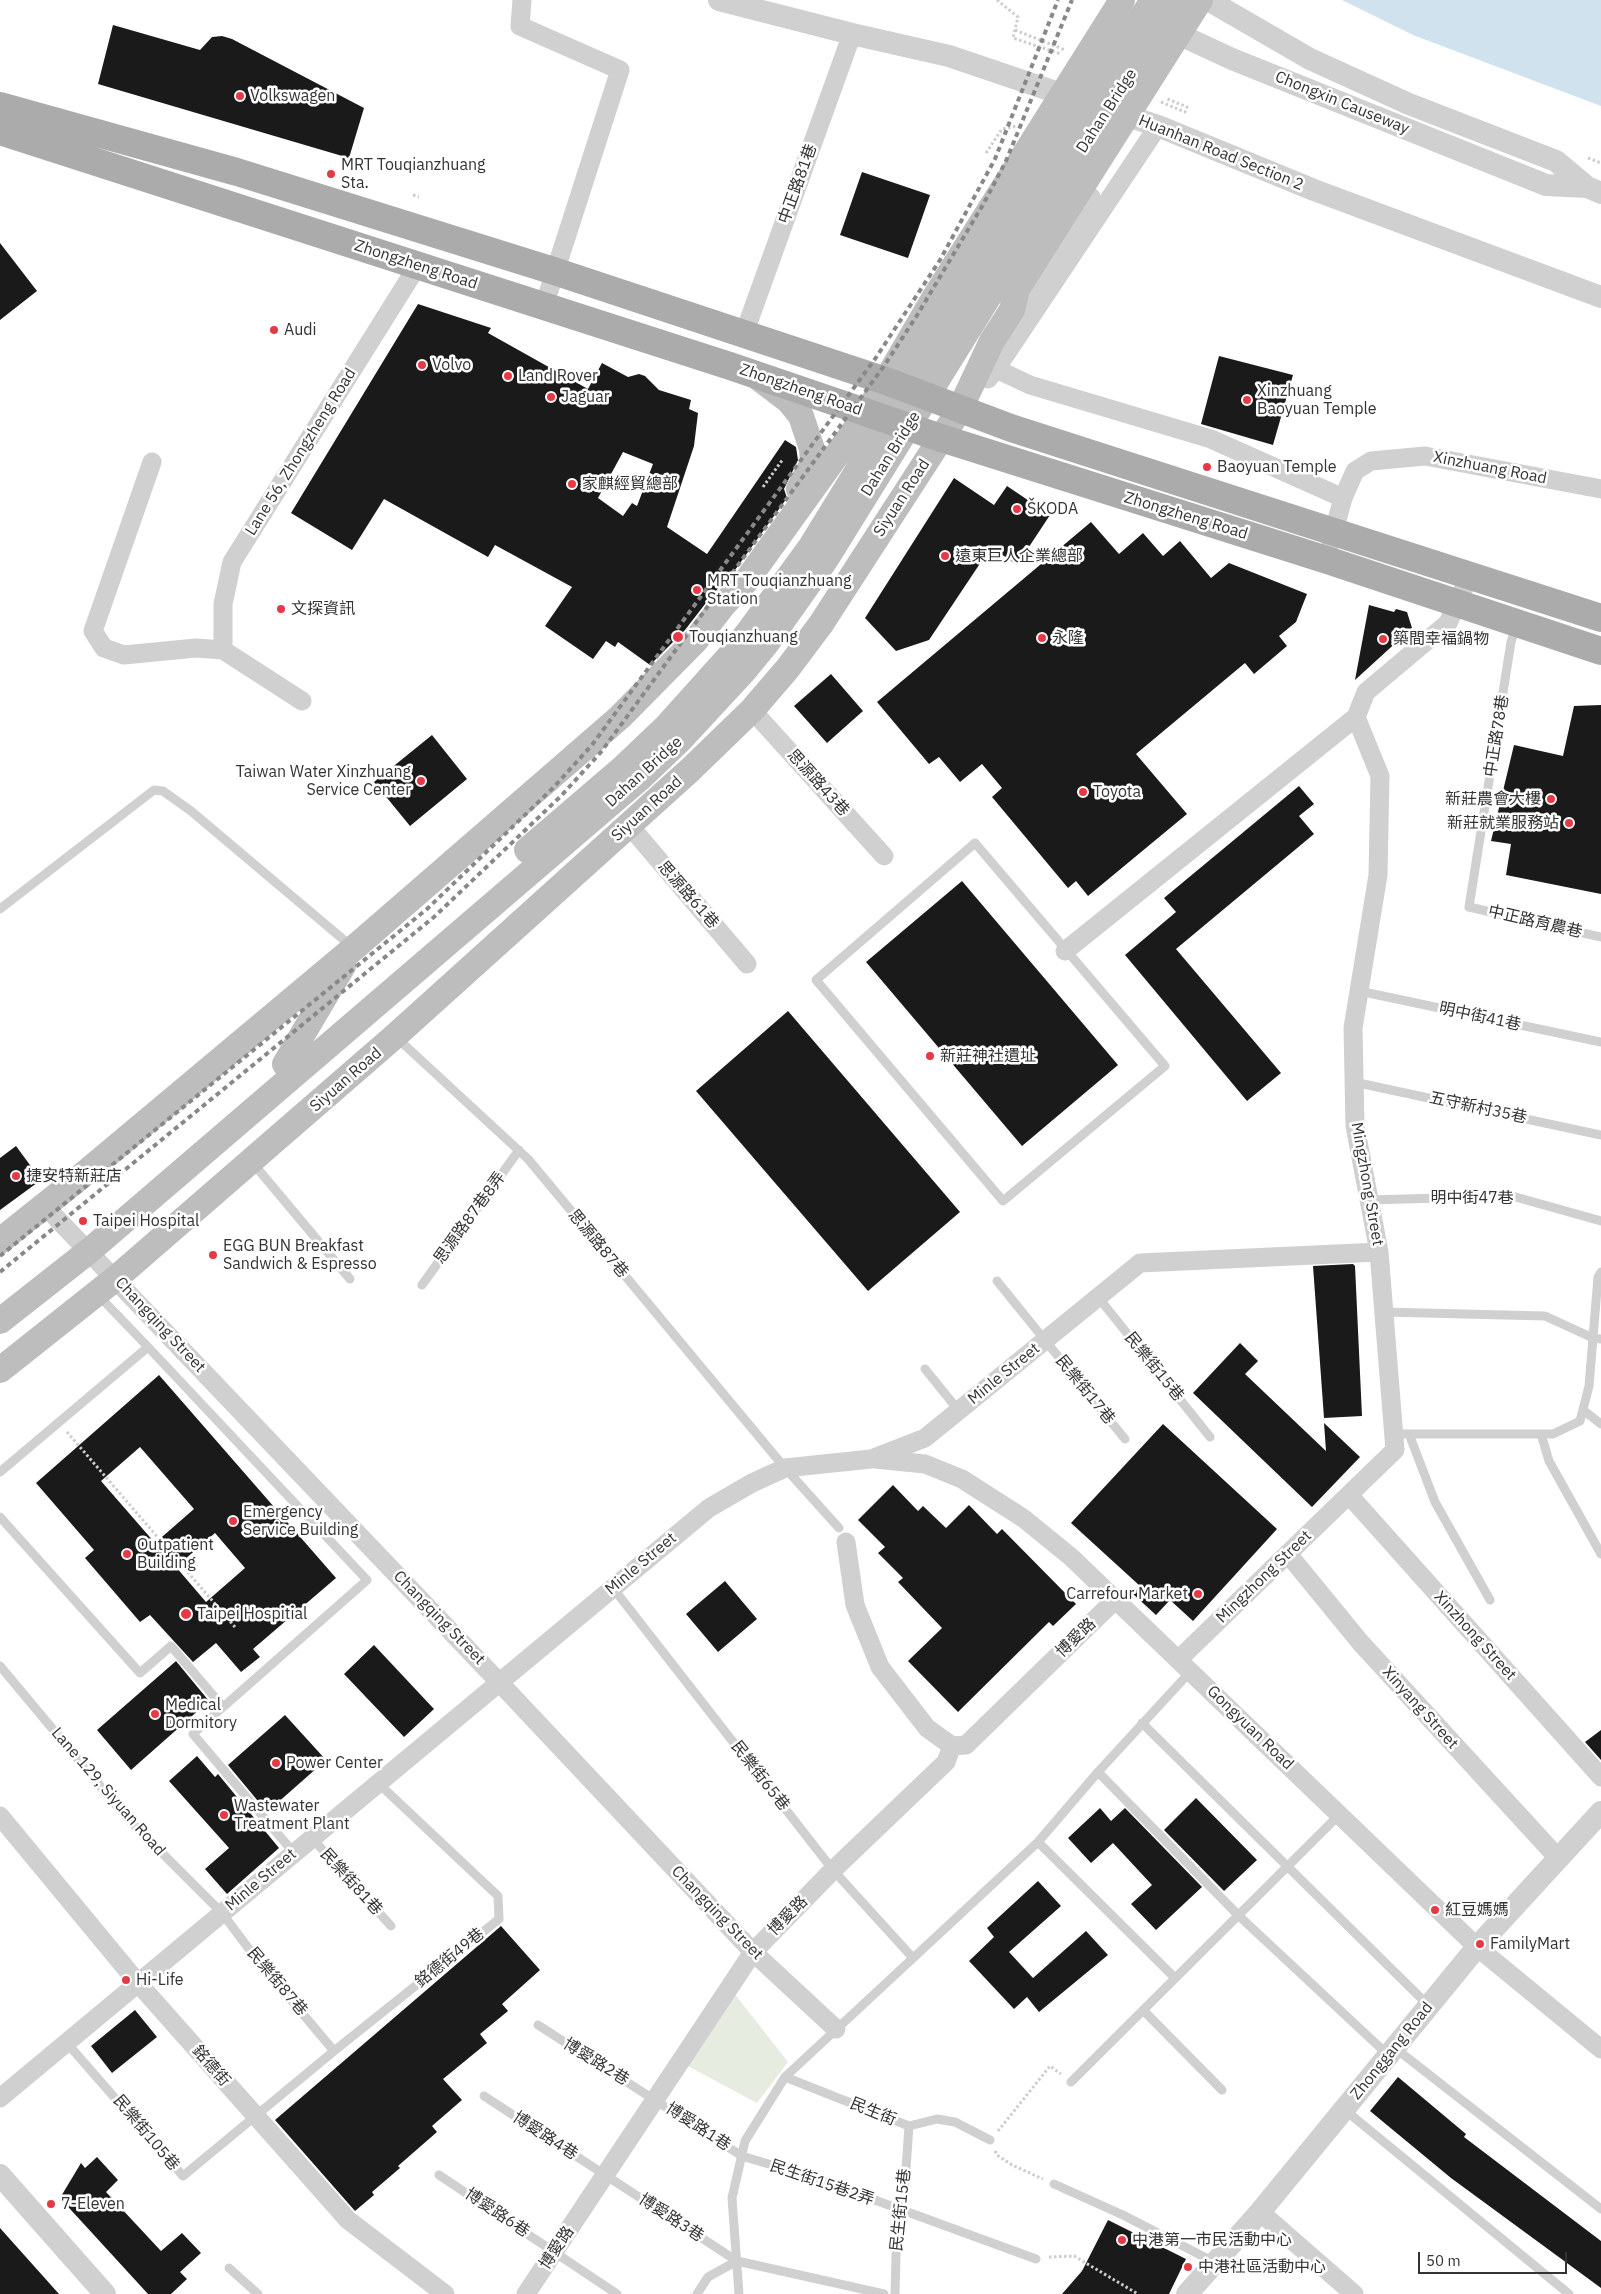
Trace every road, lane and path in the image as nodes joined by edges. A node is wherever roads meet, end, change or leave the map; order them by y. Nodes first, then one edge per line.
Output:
1 (522, 0) edge
2 (719, 0) edge
3 (997, 0) edge
4 (1102, 0) edge
5 (1122, 0) edge
6 (1153, 0) edge
7 (1178, 0) edge
8 (1200, 0) edge
9 (1208, 0) edge
10 (1214, 0) edge
11 (852, 34) junction
12 (1062, 55) dead end
13 (1052, 91) junction
14 (1163, 98) dead end
15 (1160, 101) dead end
16 (0, 106) edge
17 (1158, 126) junction
18 (0, 131) edge
19 (1594, 190) edge
20 (413, 195) dead end
21 (419, 197) dead end
22 (418, 265) junction
23 (554, 272) junction
24 (1601, 297) edge
25 (544, 306) junction
26 (1012, 310) junction
27 (744, 334) junction
28 (996, 369) junction
29 (754, 374) junction
30 (886, 381) junction
31 (960, 409) junction
32 (867, 413) junction
33 (941, 438) junction
34 (783, 459) dead end
35 (152, 462) dead end
36 (763, 488) dead end
37 (1601, 489) edge
38 (1343, 498) junction
39 (789, 522) junction
40 (1334, 532) junction
41 (862, 560) junction
42 (1327, 560) junction
43 (1469, 577) junction
44 (747, 580) junction
45 (724, 604) junction
46 (1458, 604) junction
47 (1601, 618) edge
48 (821, 624) junction
49 (1517, 624) junction
50 (223, 650) junction
51 (1601, 651) edge
52 (302, 701) dead end
53 (752, 710) junction
54 (1356, 717) junction
55 (630, 825) junction
56 (538, 852) junction
57 (884, 856) dead end
58 (1470, 907) joint
59 (0, 909) edge
60 (1601, 937) edge
61 (501, 941) junction
62 (354, 948) junction
63 (1065, 951) junction
64 (747, 964) dead end
65 (1359, 992) junction
66 (350, 1029) junction
67 (395, 1036) junction
68 (1601, 1042) edge
69 (285, 1064) junction
70 (1354, 1082) junction
71 (1601, 1135) edge
72 (518, 1150) junction
73 (252, 1161) junction
74 (1369, 1200) junction
75 (44, 1205) junction
76 (1601, 1221) edge
77 (0, 1241) edge
78 (84, 1246) junction
79 (1379, 1252) junction
80 (1601, 1272) edge
81 (350, 1279) dead end
82 (997, 1281) dead end
83 (422, 1285) dead end
84 (106, 1286) junction
85 (1098, 1297) junction
86 (0, 1302) edge
87 (1384, 1312) junction
88 (0, 1322) edge
89 (1597, 1339) edge
90 (1045, 1341) junction
91 (148, 1347) junction
92 (925, 1369) dead end
93 (0, 1370) edge
94 (1583, 1410) junction
95 (959, 1411) junction
96 (59, 1422) junction
97 (1601, 1424) edge
98 (1402, 1434) junction
99 (1542, 1434) junction
100 (1210, 1437) dead end
101 (1126, 1439) dead end
102 (871, 1459) junction
103 (784, 1468) junction
104 (0, 1472) edge
105 (1349, 1495) junction
106 (1, 1519) edge
107 (842, 1535) joint
108 (1288, 1554) junction
109 (1601, 1554) edge
110 (613, 1588) junction
111 (1115, 1600) junction
112 (1490, 1600) dead end
113 (235, 1627) dead end
114 (0, 1666) edge
115 (1184, 1666) junction
116 (499, 1682) junction
117 (223, 1707) junction
118 (1142, 1723) junction
119 (952, 1746) junction
120 (1098, 1772) junction
121 (1601, 1777) edge
122 (378, 1783) junction
123 (1601, 1812) edge
124 (1340, 1814) junction
125 (0, 1816) edge
126 (312, 1838) junction
127 (1038, 1842) junction
128 (294, 1853) junction
129 (1558, 1858) junction
130 (1288, 1867) junction
131 (833, 1870) junction
132 (222, 1913) junction
133 (1239, 1916) junction
134 (390, 1926) dead end
135 (1478, 1947) junction
136 (753, 1952) junction
137 (913, 1958) junction
138 (1176, 1978) junction
139 (138, 1983) junction
140 (1429, 2006) junction
141 (1143, 2010) junction
142 (538, 2025) dead end
143 (836, 2029) junction
144 (66, 2042) junction
145 (1601, 2050) edge
146 (334, 2051) junction
147 (1391, 2051) junction
148 (785, 2076) junction
149 (1071, 2082) joint
150 (1222, 2090) dead end
151 (484, 2096) dead end
152 (0, 2098) edge
153 (655, 2099) junction
154 (1344, 2110) junction
155 (255, 2116) junction
156 (909, 2126) junction
157 (990, 2140) junction
158 (742, 2156) junction
159 (0, 2175) edge
160 (439, 2175) dead end
161 (605, 2176) junction
162 (1054, 2184) joint
163 (1601, 2209) edge
164 (903, 2211) junction
165 (1260, 2212) junction
166 (554, 2252) junction
167 (1036, 2259) joint
168 (737, 2261) junction
169 (1214, 2262) junction
170 (229, 2268) dead end
171 (105, 2294) edge
172 (258, 2294) edge
173 (445, 2294) edge
174 (526, 2294) edge
175 (617, 2294) edge
176 (697, 2294) edge
177 (739, 2294) edge
178 (884, 2294) edge
179 (895, 2294) edge
180 (1138, 2294) edge
181 (1187, 2294) edge
182 (1354, 2294) edge
183 (1569, 2294) edge

1 - 23 street
2 - 11 street, Huanhan Road Section 2
3 - 12 path
4 - 19 street, Chongxin Causeway
5 - 30 main road
6 - 56 main road, Dahan Bridge
7 - 56 main road, Dahan Bridge
8 - 26 main road
9 - 19 street, Chongxin Causeway
10 - 26 street
11 - 13 street, Huanhan Road Section 2
11 - 27 street, 中正路81巷
13 - 17 street, Huanhan Road Section 2
13 - 30 street
14 - 15 path
16 - 23 main road, Zhongzheng Road
17 - 24 street, Huanhan Road Section 2
17 - 28 street, Siyuan Road
18 - 22 main road, Zhongzheng Road
20 - 21 path
22 - 25 main road, Zhongzheng Road
22 - 50 street, Lane 56, Zhongzheng Road
23 - 25 street
23 - 27 main road, Zhongzheng Road
25 - 29 main road, Zhongzheng Road
26 - 31 main road
27 - 30 main road, Zhongzheng Road
28 - 31 street, Siyuan Road
28 - 38 street
29 - 32 main road, Zhongzheng Road
29 - 45 main road
30 - 31 main road, Zhongzheng Road
30 - 32 main road
31 - 33 main road, Siyuan Road
31 - 40 main road, Zhongzheng Road
32 - 33 main road, Zhongzheng Road
32 - 39 main road
33 - 41 main road, Siyuan Road
33 - 42 main road, Zhongzheng Road
34 - 36 path
35 - 50 street
37 - 38 street, Xinzhuang Road
38 - 40 street, Xinzhuang Road
39 - 41 main road
39 - 44 main road
40 - 42 street, Xinzhuang Road
40 - 43 main road, Zhongzheng Road
41 - 48 main road, Siyuan Road
42 - 46 main road, Zhongzheng Road
43 - 46 street
43 - 47 main road, Zhongzheng Road
44 - 45 main road
44 - 48 main road
45 - 62 main road
46 - 49 main road, Zhongzheng Road
46 - 54 street
48 - 53 main road, Siyuan Road
49 - 51 main road, Zhongzheng Road
49 - 58 lane, 中正路78巷
50 - 52 street
53 - 55 main road, Siyuan Road
53 - 57 street, 思源路43巷
54 - 63 street
54 - 65 street, Mingzhong Street
55 - 61 main road, Siyuan Road
55 - 64 street, 思源路61巷
56 - 66 main road
56 - 69 main road
58 - 60 lane, 中正路育農巷
59 - 62 lane
61 - 66 main road
61 - 67 main road, Siyuan Road
62 - 69 main road
62 - 75 main road
63 - 63 lane
65 - 68 lane, 明中街41巷
65 - 70 street, Mingzhong Street
66 - 78 main road
67 - 72 lane, 思源路87巷
67 - 73 main road, Siyuan Road
69 - 78 main road
70 - 71 lane, 五守新村35巷
70 - 74 street, Mingzhong Street
72 - 83 lane, 思源路87巷8弄
72 - 103 lane, 思源路87巷
73 - 81 lane
73 - 84 main road, Siyuan Road
74 - 76 lane, 明中街47巷
74 - 79 street, Mingzhong Street
75 - 77 main road
75 - 78 street, Changqing Street
78 - 84 street, Changqing Street
78 - 86 main road
78 - 88 main road
79 - 85 street, Minle Street
79 - 87 street, Mingzhong Street
80 - 89 lane
82 - 90 lane, 民樂街17巷
84 - 91 lane
84 - 93 main road, Siyuan Road
84 - 116 street, Changqing Street
85 - 90 street, Minle Street
85 - 100 lane, 民樂街15巷
87 - 89 lane
87 - 98 street, Mingzhong Street
89 - 94 lane
90 - 95 street, Minle Street
90 - 101 lane, 民樂街17巷
91 - 96 lane
91 - 117 lane
92 - 95 lane
94 - 97 lane
94 - 99 lane
95 - 102 street, Minle Street
96 - 104 lane
96 - 113 path
98 - 99 lane
98 - 105 street, Mingzhong Street
98 - 112 lane
99 - 109 lane
102 - 103 street, Minle Street
102 - 111 street, Gongyuan Road
103 - 107 lane, 思源路87巷
103 - 110 street, Minle Street
105 - 108 street, Mingzhong Street
105 - 121 street, Xinzhong Street
106 - 117 lane
107 - 119 street
108 - 115 street, Mingzhong Street
108 - 129 street, Xinyang Street
110 - 116 street, Minle Street
110 - 131 lane, 民樂街65巷
111 - 115 street, Gongyuan Road
111 - 119 street, 博愛路
114 - 132 lane, Lane 129, Siyuan Road
115 - 118 lane
115 - 124 street, Gongyuan Road
116 - 122 street, Minle Street
116 - 136 street, Changqing Street
117 - 128 lane
118 - 120 lane
118 - 130 lane
119 - 131 street, 博愛路
120 - 127 lane
120 - 133 lane
122 - 126 street, Minle Street
122 - 146 lane, 銘德街49巷
123 - 129 street, Zhonggang Road
124 - 130 lane
124 - 135 street, Gongyuan Road
125 - 139 street, 銘德街
126 - 128 street, Minle Street
126 - 134 lane, 民樂街81巷
127 - 137 lane
127 - 138 lane
128 - 132 street, Minle Street
129 - 135 street, Zhonggang Road
130 - 133 lane
130 - 140 lane
131 - 136 street, 博愛路
131 - 137 lane, 民樂街65巷
132 - 139 street, Minle Street
132 - 146 lane, 民樂街87巷
133 - 138 lane
133 - 147 lane
135 - 140 street, Zhonggang Road
135 - 145 street, Gongyuan Road
136 - 143 street, Changqing Street
136 - 153 street, 博愛路
137 - 143 lane
138 - 141 lane
139 - 144 street, Minle Street
139 - 155 street, 銘德街
140 - 147 street, Zhonggang Road
141 - 149 lane
141 - 150 lane
142 - 153 lane, 博愛路2巷
143 - 148 lane
144 - 152 street, Minle Street
144 - 155 lane, 民樂街105巷
146 - 155 lane, 銘德街49巷
147 - 154 street, Zhonggang Road
147 - 163 lane
148 - 156 lane, 民生街
148 - 158 lane
149 - 157 path
151 - 161 lane, 博愛路4巷
153 - 158 lane, 博愛路1巷
153 - 161 street, 博愛路
154 - 165 street, Zhonggang Road
154 - 183 lane
155 - 173 street, 銘德街
156 - 157 lane, 民生街
156 - 164 lane, 民生街15巷
157 - 162 path
158 - 164 lane, 民生街15巷2弄
158 - 168 lane
159 - 171 street
160 - 166 lane, 博愛路6巷
161 - 166 street, 博愛路
161 - 168 lane, 博愛路3巷
162 - 169 lane
164 - 167 lane, 民生街15巷2弄
164 - 179 lane, 民生街15巷
165 - 169 street, Zhonggang Road
165 - 182 street
166 - 174 street, 博愛路
166 - 175 lane, 博愛路6巷
167 - 180 path
168 - 176 lane
168 - 177 lane
168 - 178 lane
169 - 181 street, Zhonggang Road
170 - 172 lane

